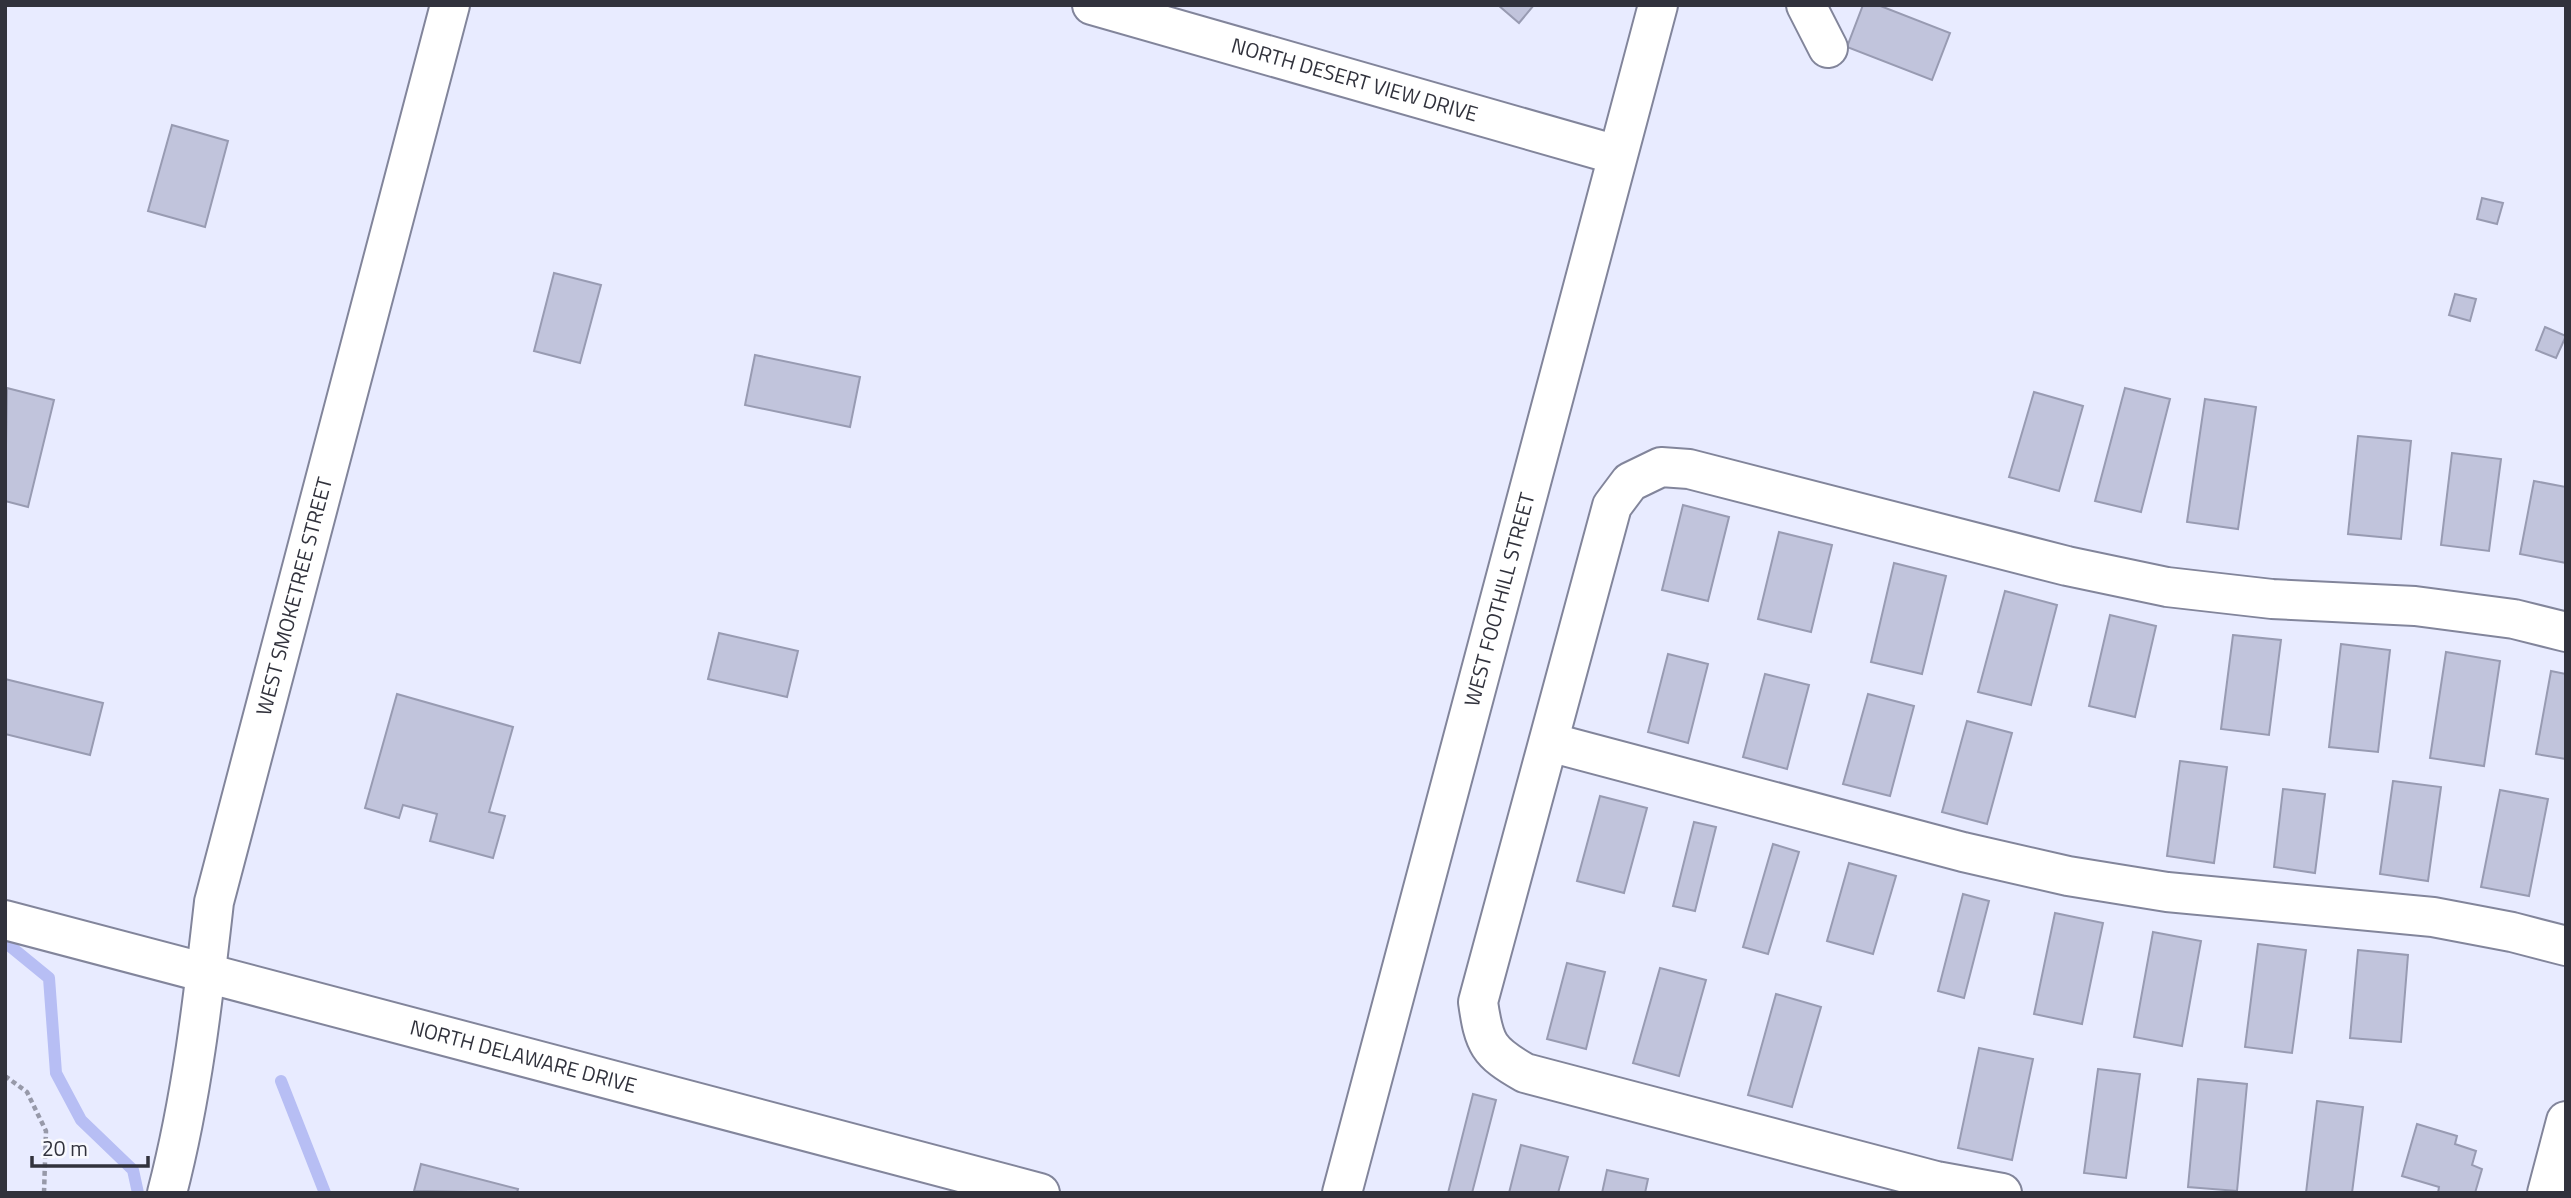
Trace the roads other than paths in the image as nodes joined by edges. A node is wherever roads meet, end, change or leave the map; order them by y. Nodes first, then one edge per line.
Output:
1 (450, 5) edge
2 (1092, 5) edge
3 (1658, 5) edge
4 (1806, 5) edge
5 (1828, 48) dead end
6 (1617, 155) junction
7 (2566, 632) edge
8 (1549, 742) junction
9 (5, 920) edge
10 (2566, 946) edge
11 (206, 973) junction
12 (2566, 1121) edge
13 (167, 1193) edge
14 (1040, 1193) edge
15 (1342, 1193) edge
16 (2002, 1193) edge
17 (2547, 1193) edge

1 - 11 street, WEST SMOKETREE STREET
2 - 6 street, NORTH DESERT VIEW DRIVE
3 - 6 street, WEST FOOTHILL STREET
4 - 5 street
6 - 15 street, WEST FOOTHILL STREET
7 - 8 street
8 - 10 street
8 - 16 street
9 - 11 street, NORTH DELAWARE DRIVE
11 - 13 street, WEST SMOKETREE STREET
11 - 14 street, NORTH DELAWARE DRIVE
12 - 17 street

